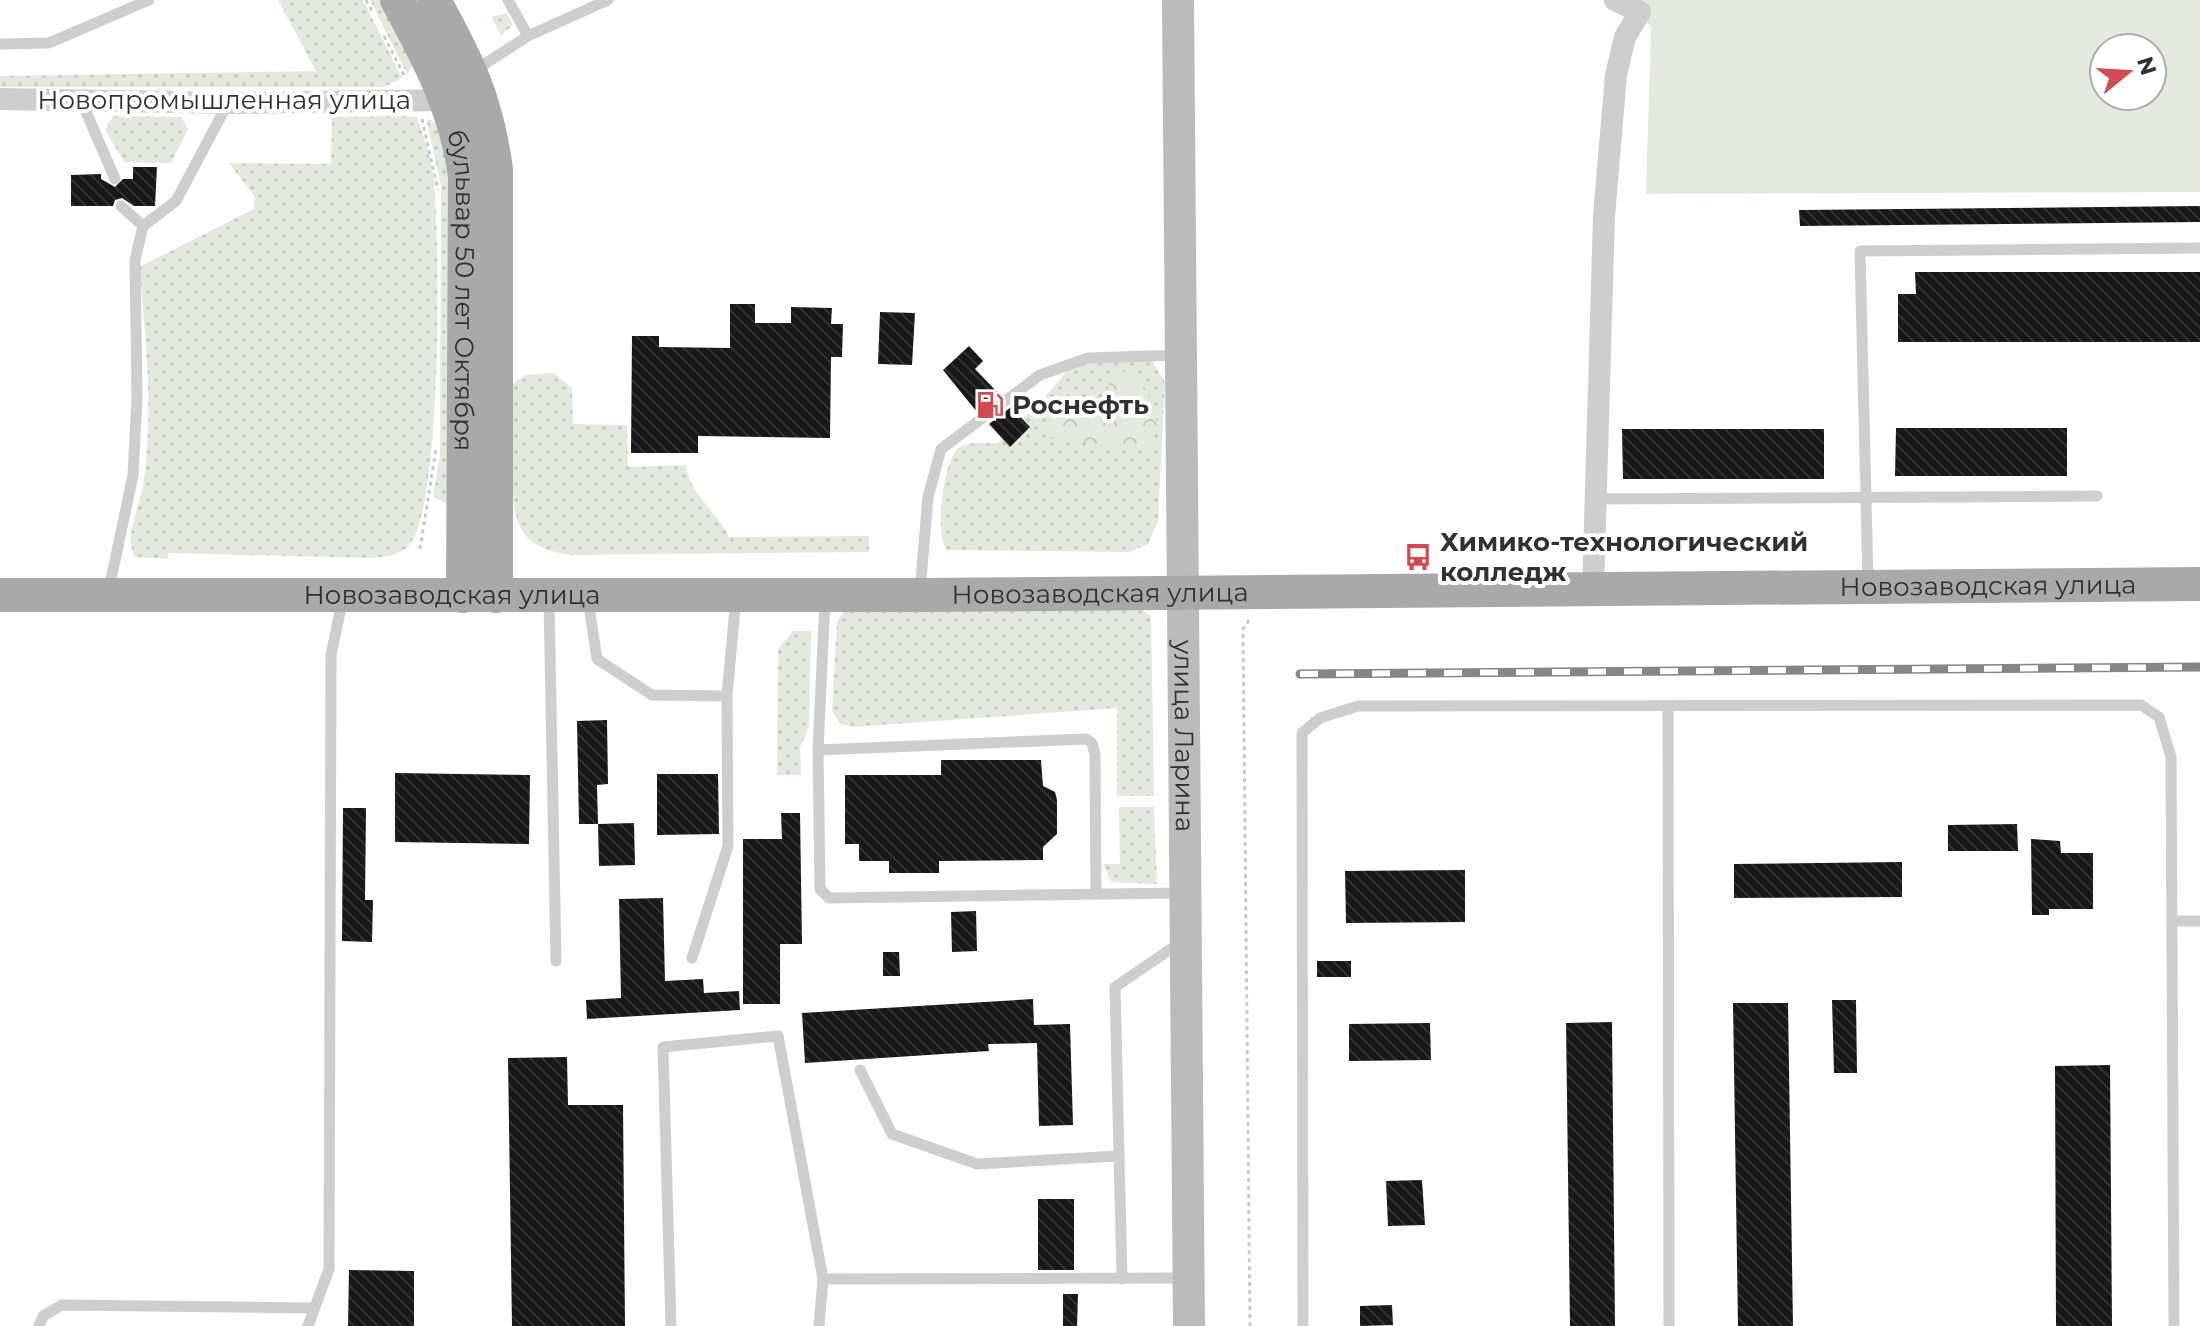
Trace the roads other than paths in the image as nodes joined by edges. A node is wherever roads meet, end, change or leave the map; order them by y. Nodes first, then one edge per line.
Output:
1 (149, 0) edge
2 (434, 0) edge
3 (508, 0) edge
4 (575, 0) edge
5 (608, 0) edge
6 (1178, 0) edge
7 (1615, 0) edge
8 (383, 13) edge
9 (572, 13) junction
10 (528, 36) junction
11 (0, 44) edge
12 (473, 72) junction
13 (0, 99) edge
14 (81, 100) junction
15 (432, 100) junction
16 (228, 103) junction
17 (115, 179) dead end
18 (121, 206) dead end
19 (143, 226) junction
20 (2200, 248) edge
21 (1181, 355) junction
22 (2097, 496) dead end
23 (480, 497) junction
24 (1866, 498) junction
25 (1596, 499) junction
26 (2200, 584) edge
27 (1868, 586) junction
28 (1593, 590) junction
29 (1184, 592) junction
30 (108, 594) junction
31 (344, 594) junction
32 (0, 595) edge
33 (920, 595) junction
34 (463, 596) junction
35 (496, 596) junction
36 (549, 596) junction
37 (587, 596) junction
38 (736, 596) junction
39 (825, 596) junction
40 (727, 696) junction
41 (1668, 707) junction
42 (818, 750) junction
43 (1186, 893) junction
44 (1096, 894) junction
45 (2172, 921) junction
46 (2200, 921) edge
47 (1186, 938) junction
48 (692, 958) dead end
49 (556, 961) dead end
50 (860, 1070) dead end
51 (1118, 1156) junction
52 (1188, 1278) junction
53 (823, 1279) junction
54 (1122, 1279) junction
55 (312, 1308) junction
56 (39, 1326) edge
57 (308, 1326) edge
58 (671, 1326) edge
59 (819, 1326) edge
60 (1189, 1326) edge
61 (1303, 1326) edge
62 (1669, 1326) edge
63 (2174, 1326) edge

1 - 11 lane
2 - 12 main road, бульвар 50 лет Октября
3 - 10 lane
4 - 9 lane
5 - 9 lane
6 - 21 street, улица Ларина
7 - 25 street
8 - 15 main road, бульвар 50 лет Октября
9 - 10 lane
10 - 12 lane
12 - 23 main road, бульвар 50 лет Октября
13 - 14 street, Новопромышленная улица
14 - 16 street, Новопромышленная улица
14 - 17 lane
15 - 16 street, Новопромышленная улица
15 - 23 main road, бульвар 50 лет Октября
16 - 19 lane
18 - 19 lane
19 - 30 lane
20 - 24 lane
21 - 29 street, улица Ларина
21 - 33 lane
22 - 24 lane
23 - 34 main road, бульвар 50 лет Октября
23 - 35 main road, бульвар 50 лет Октября
24 - 25 lane
24 - 27 lane
25 - 28 street
26 - 27 main road, Новозаводская улица
27 - 28 main road, Новозаводская улица
28 - 29 main road, Новозаводская улица
29 - 33 main road, Новозаводская улица
29 - 43 street, улица Ларина
30 - 31 main road, Новозаводская улица
30 - 32 main road, Новозаводская улица
31 - 34 main road, Новозаводская улица
31 - 55 lane
33 - 39 main road, Новозаводская улица
34 - 35 main road, Новозаводская улица
35 - 36 main road, Новозаводская улица
36 - 37 main road, Новозаводская улица
36 - 49 lane
37 - 38 main road, Новозаводская улица
37 - 40 lane
38 - 39 main road, Новозаводская улица
38 - 40 lane
39 - 42 lane
40 - 48 lane
41 - 45 lane
41 - 61 lane
41 - 62 lane
42 - 44 lane
42 - 44 lane
43 - 44 lane
43 - 47 street, улица Ларина
45 - 46 lane
45 - 63 lane
47 - 51 lane
47 - 52 street, улица Ларина
50 - 51 lane
51 - 54 lane
52 - 54 lane
52 - 60 street, улица Ларина
53 - 54 lane
53 - 58 lane
53 - 59 lane
55 - 56 lane
55 - 57 lane

